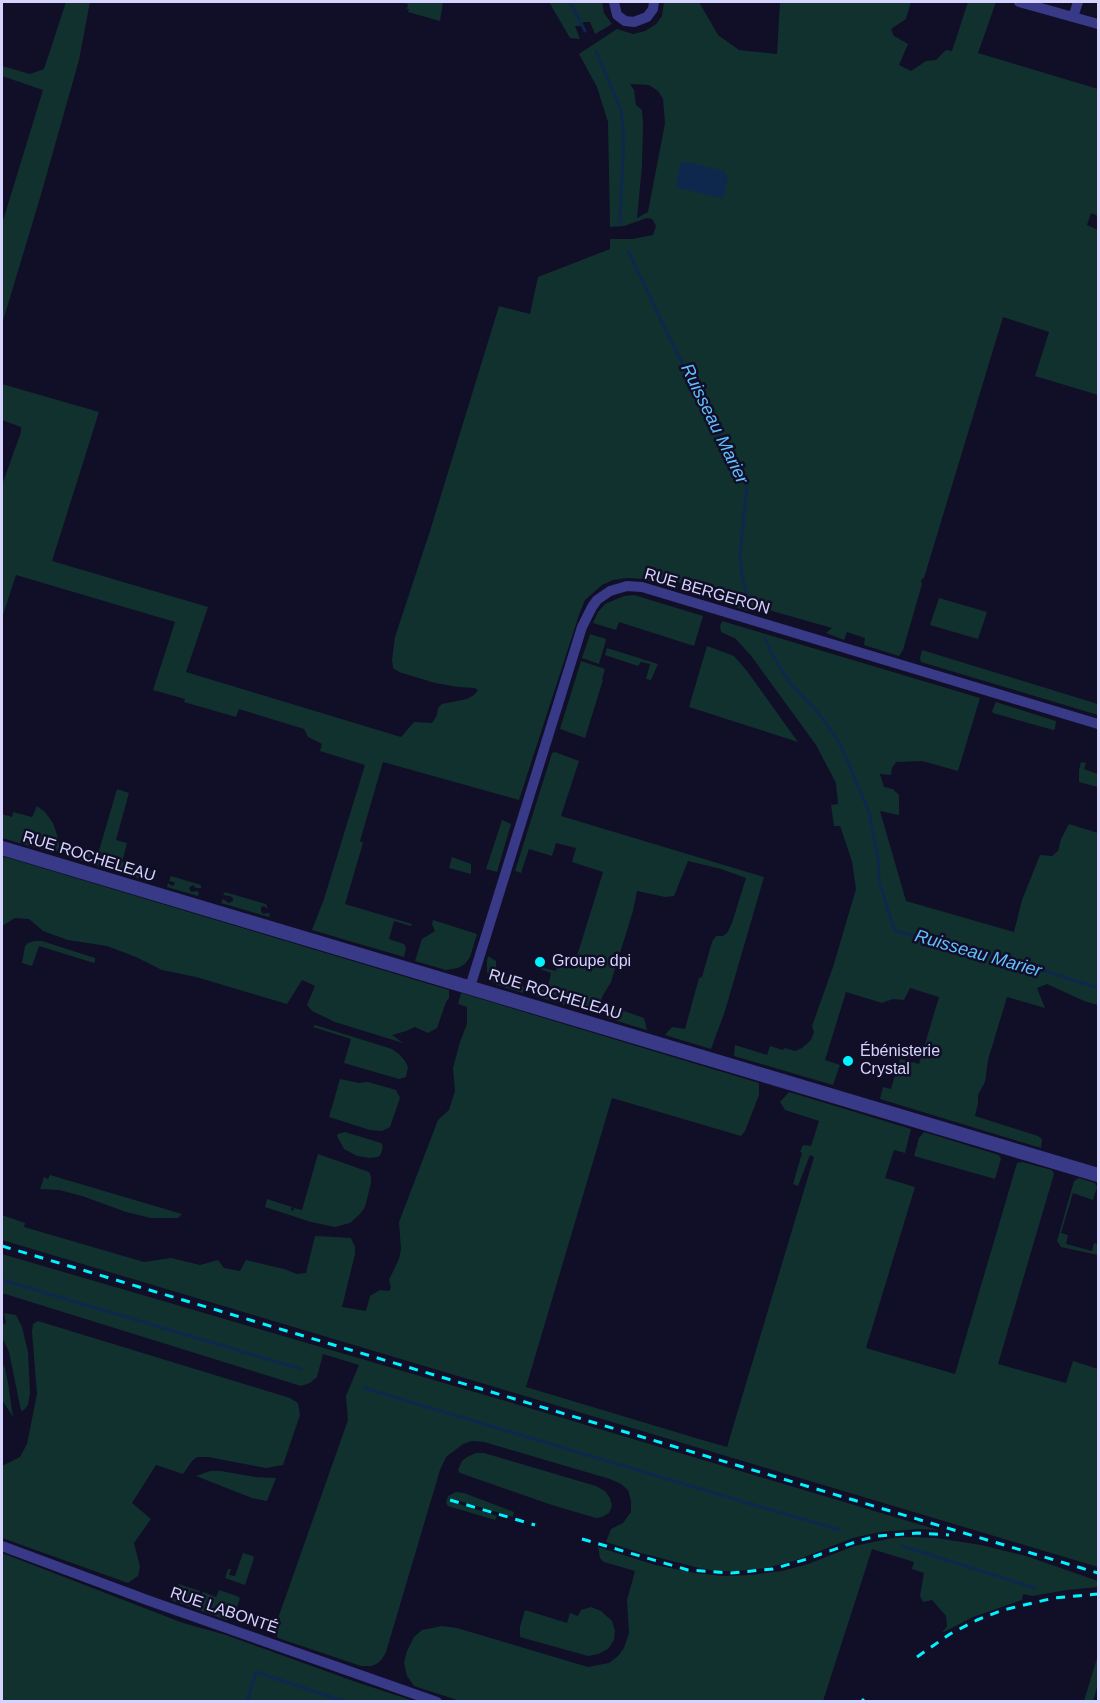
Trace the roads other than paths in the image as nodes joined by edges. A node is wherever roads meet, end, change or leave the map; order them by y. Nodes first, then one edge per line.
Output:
1 (614, 2) edge
2 (654, 2) edge
3 (1019, 2) edge
4 (1078, 2) edge
5 (1073, 17) junction
6 (1098, 24) edge
7 (1098, 724) edge
8 (2, 848) edge
9 (470, 987) junction
10 (1098, 1175) edge
11 (2, 1546) edge
12 (437, 1701) edge

1 - 2 street
3 - 5 street
4 - 5 street
5 - 6 street
7 - 9 street, RUE BERGERON
8 - 9 street, RUE ROCHELEAU
9 - 10 street, RUE ROCHELEAU
11 - 12 street, RUE LABONTÉ

